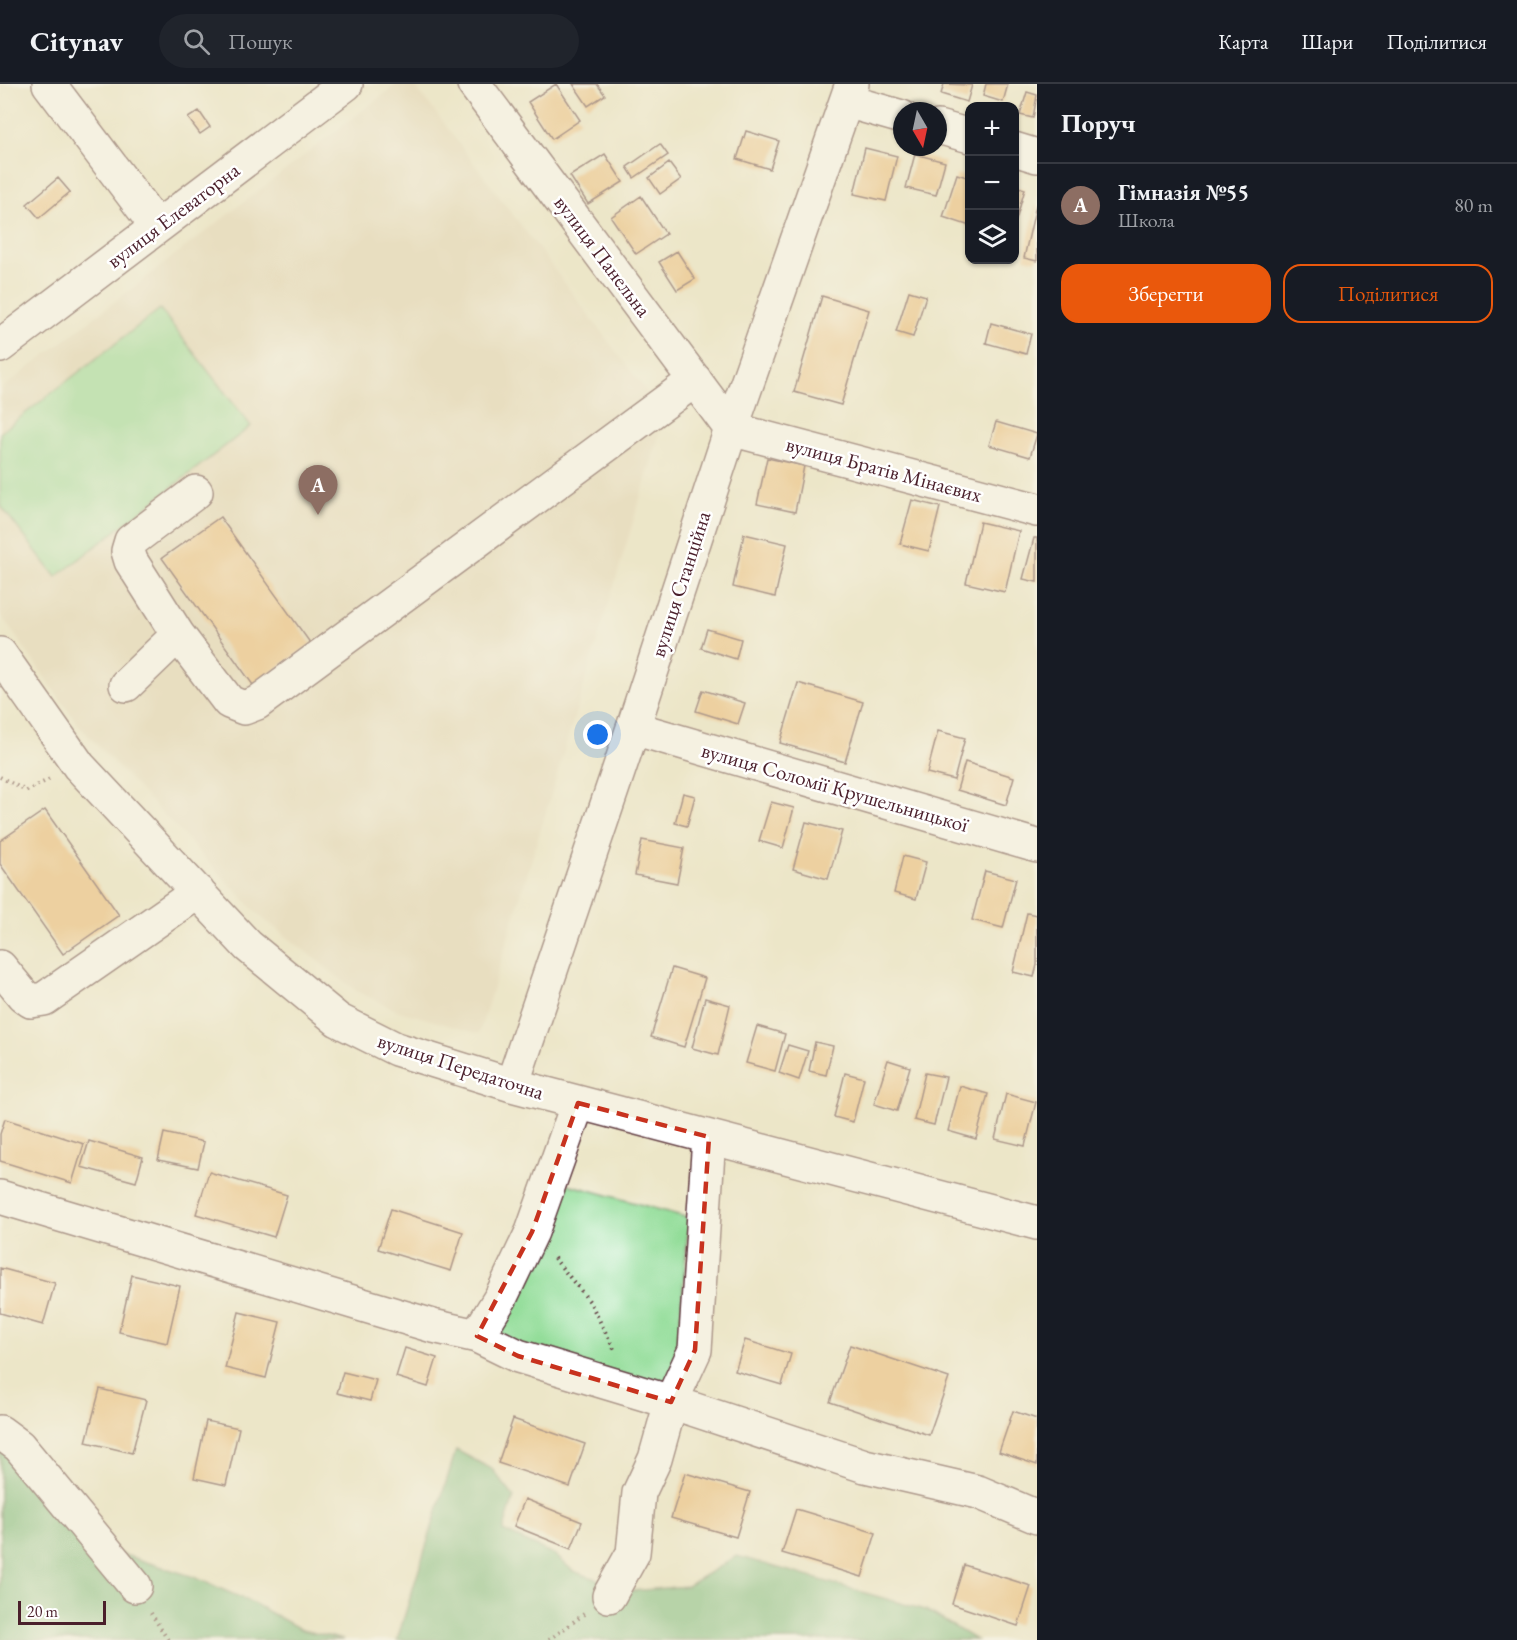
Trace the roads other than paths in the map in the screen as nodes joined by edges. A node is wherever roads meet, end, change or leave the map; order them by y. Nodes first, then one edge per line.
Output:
1 (49, 84) edge
2 (346, 84) edge
3 (474, 84) edge
4 (849, 92) edge
5 (893, 113) edge
6 (947, 130) edge
7 (965, 135) edge
8 (1019, 151) edge
9 (1037, 156) edge
10 (157, 227) junction
11 (0, 346) edge
12 (695, 380) junction
13 (731, 429) junction
14 (196, 492) dead end
15 (1037, 510) edge
16 (178, 635) junction
17 (0, 654) edge
18 (126, 685) dead end
19 (633, 728) junction
20 (1037, 846) edge
21 (198, 892) junction
22 (0, 967) edge
23 (512, 1085) junction
24 (578, 1103) junction
25 (710, 1137) junction
26 (0, 1197) edge
27 (1037, 1223) edge
28 (477, 1336) junction
29 (671, 1402) junction
30 (0, 1432) edge
31 (1037, 1517) edge
32 (135, 1586) dead end
33 (609, 1596) road end

1 - 10 street
2 - 10 street, вулиця Елеваторна
3 - 12 street, вулиця Панельна
4 - 5 street
4 - 13 street, вулиця Станційна
6 - 7 street
8 - 9 street
10 - 11 street, вулиця Елеваторна
12 - 13 street, вулиця Панельна
12 - 16 street
13 - 15 street, вулиця Братів Мінаєвих
13 - 19 street, вулиця Станційна
14 - 16 street
16 - 18 street
17 - 21 street, вулиця Передаточна
19 - 20 street, вулиця Соломії Крушельницької
19 - 23 street, вулиця Станційна
21 - 22 street
21 - 23 street, вулиця Передаточна
23 - 24 street, вулиця Передаточна
24 - 25 street, вулиця Передаточна
24 - 28 street
25 - 27 street, вулиця Передаточна
25 - 29 street
26 - 28 street
28 - 29 street
29 - 31 street
29 - 33 street
30 - 32 street

